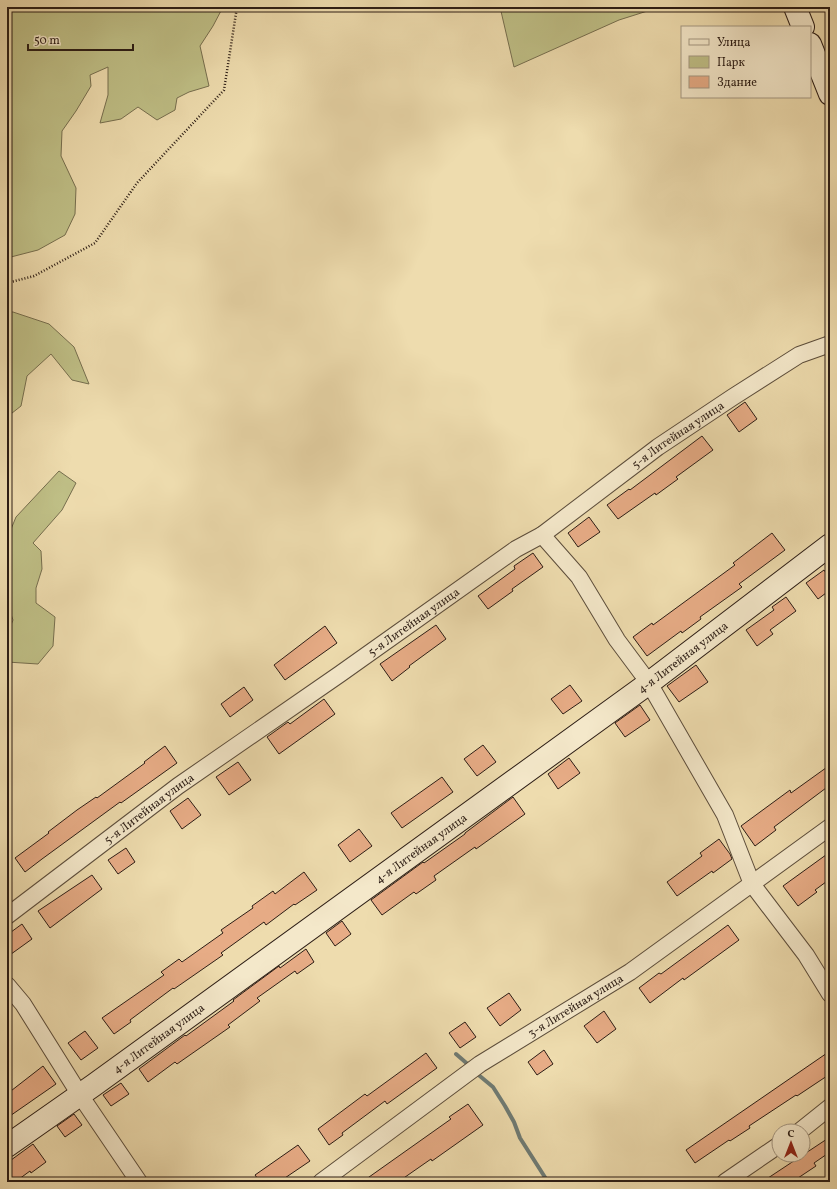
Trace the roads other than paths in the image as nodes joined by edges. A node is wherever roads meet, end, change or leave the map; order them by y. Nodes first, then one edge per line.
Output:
1 (795, 7) edge
2 (803, 26) edge
3 (811, 46) edge
4 (830, 94) edge
5 (830, 344) edge
6 (542, 535) junction
7 (830, 545) edge
8 (649, 683) junction
9 (830, 827) edge
10 (752, 884) junction
11 (7, 916) edge
12 (7, 985) edge
13 (830, 994) edge
14 (80, 1095) junction
15 (830, 1107) edge
16 (810, 1123) edge
17 (7, 1146) edge
18 (771, 1150) edge
19 (139, 1182) edge
20 (321, 1182) edge
21 (724, 1182) edge

1 - 2 street
3 - 4 street
5 - 6 street, 5-я Литейная улица
6 - 8 street
6 - 11 street, 5-я Литейная улица
7 - 8 street, 4-я Литейная улица
8 - 10 street
8 - 14 street, 4-я Литейная улица
9 - 10 street, 3-я Литейная улица
10 - 13 street
10 - 20 street, 3-я Литейная улица
12 - 14 street
14 - 17 street, 4-я Литейная улица
14 - 19 street
15 - 16 street
18 - 21 street

